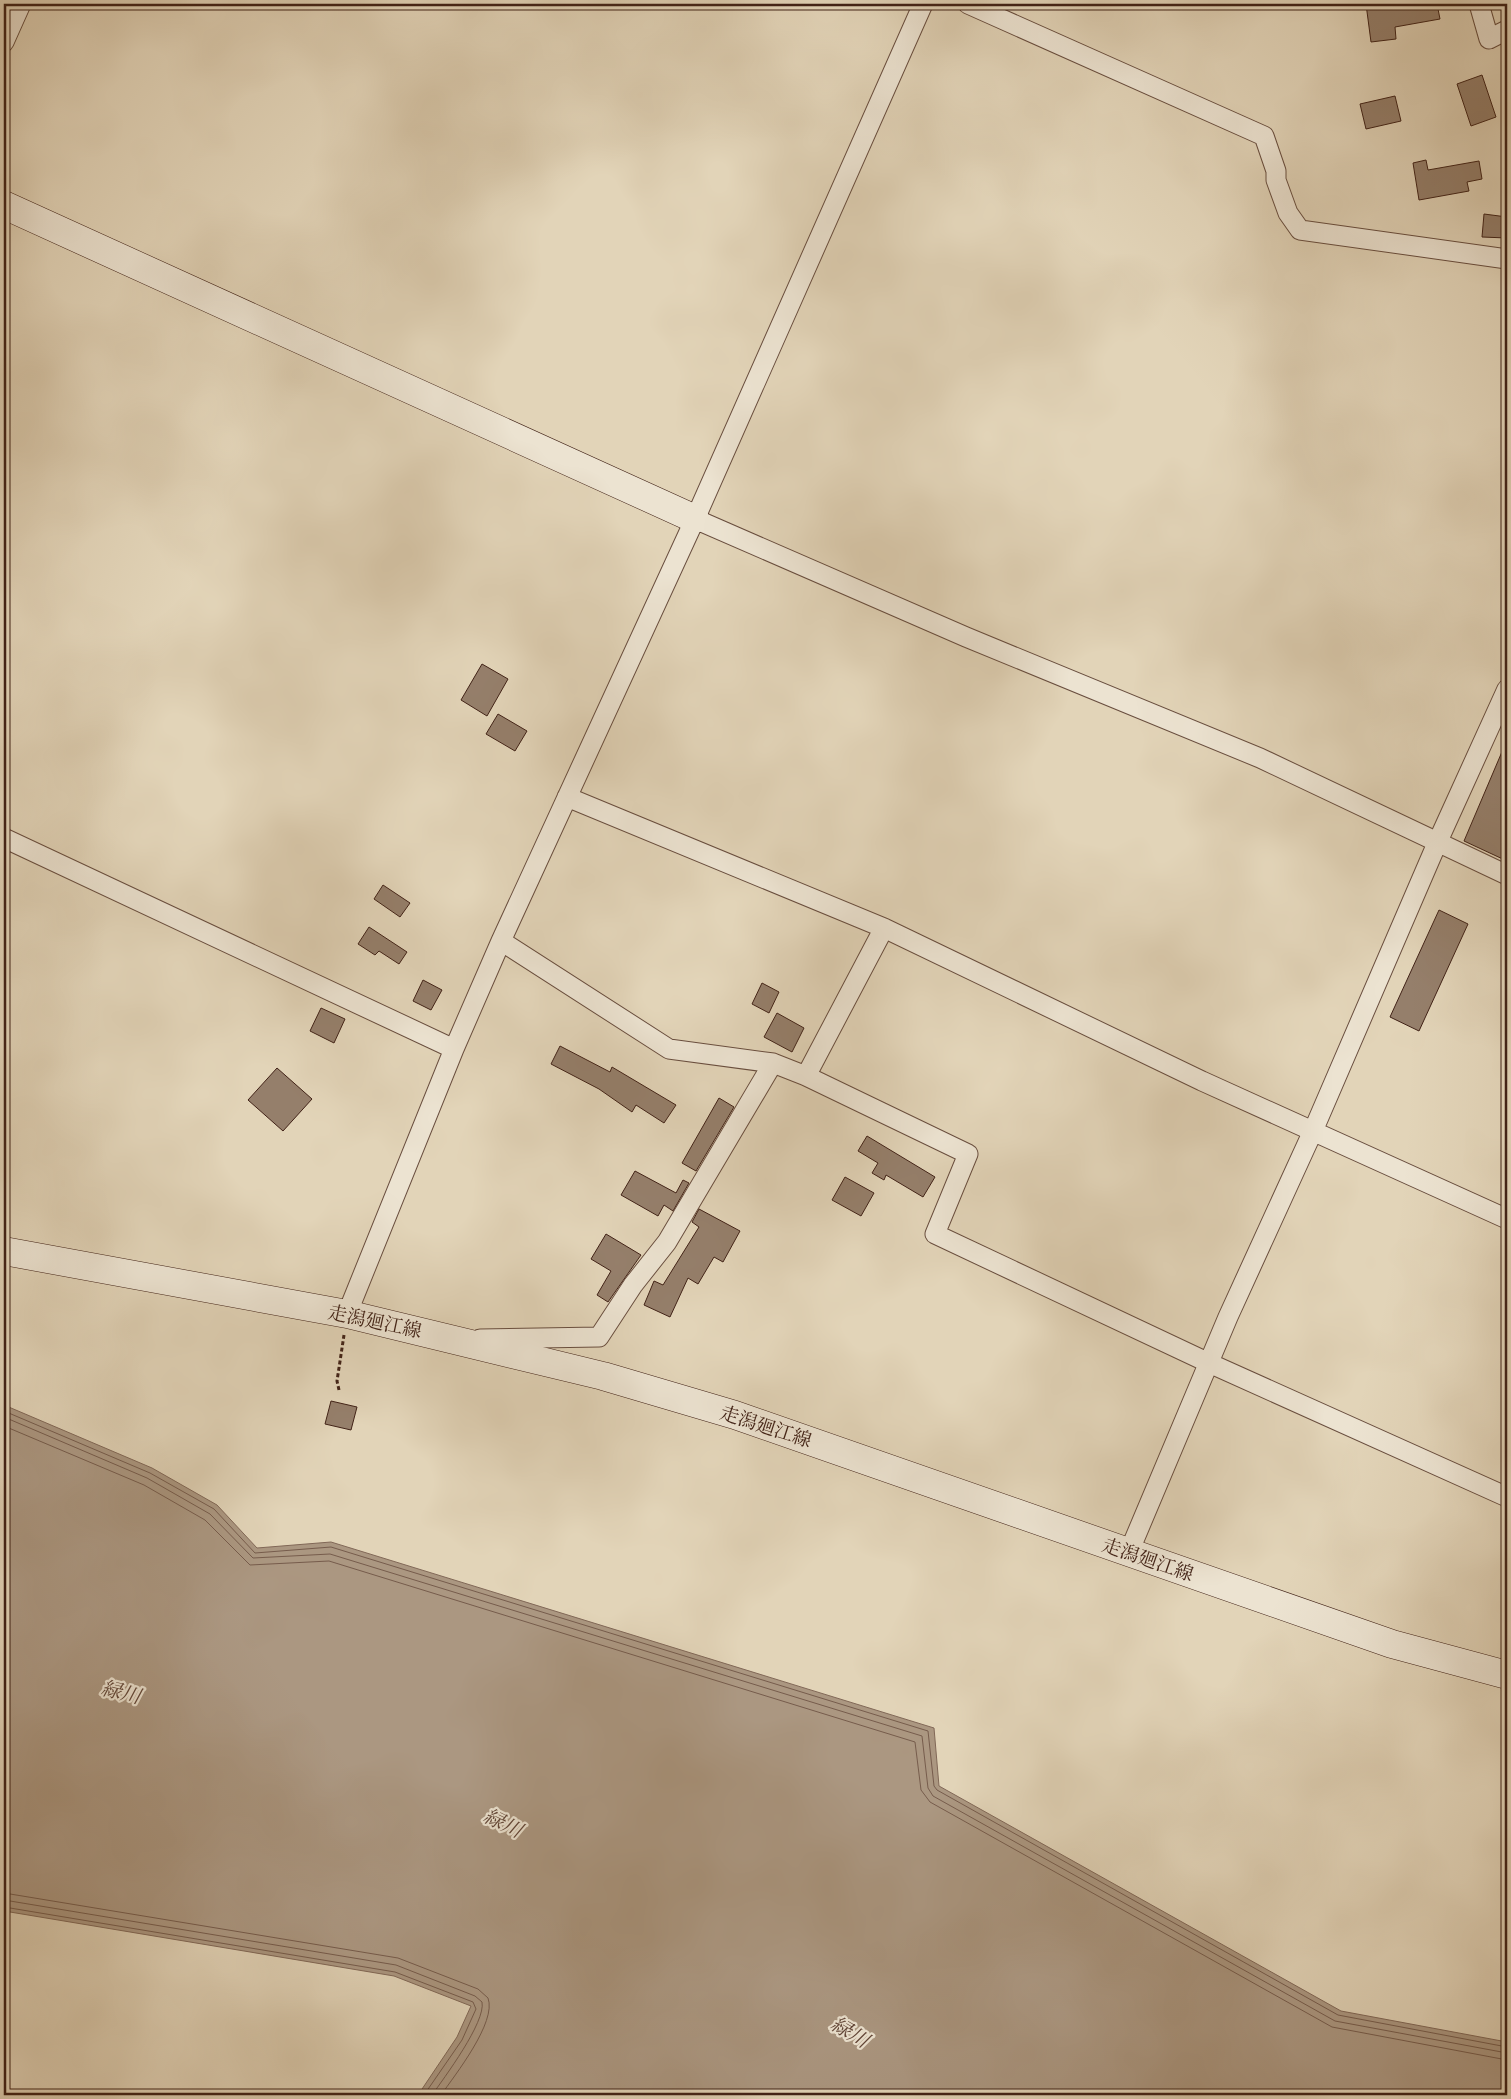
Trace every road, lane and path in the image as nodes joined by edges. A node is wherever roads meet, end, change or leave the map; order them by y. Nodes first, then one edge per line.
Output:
1 (21, 4) edge
2 (923, 4) edge
3 (968, 4) edge
4 (1479, 4) edge
5 (1507, 30) edge
6 (4, 42) edge
7 (4, 205) edge
8 (1507, 259) edge
9 (695, 519) junction
10 (1507, 689) edge
11 (567, 797) junction
12 (4, 838) edge
13 (1438, 841) junction
14 (1507, 875) edge
15 (884, 928) junction
16 (501, 941) junction
17 (454, 1049) junction
18 (773, 1063) junction
19 (806, 1076) junction
20 (1313, 1131) junction
21 (1507, 1219) edge
22 (4, 1251) edge
23 (347, 1314) junction
24 (455, 1339) junction
25 (1209, 1363) junction
26 (339, 1390) dead end
27 (1507, 1497) edge
28 (1129, 1552) junction
29 (1507, 1675) edge

1 - 6 street
2 - 9 street
3 - 8 street
4 - 5 street
7 - 9 main road
9 - 11 street
9 - 13 street
10 - 13 street
11 - 15 street
11 - 16 street
12 - 17 street
13 - 14 street
13 - 20 street
15 - 19 street
15 - 20 street
16 - 17 street
16 - 18 street
17 - 23 street
18 - 19 street
18 - 24 street
19 - 25 street
20 - 21 street
20 - 25 street
22 - 23 main road, 走潟廻江線
23 - 24 main road, 走潟廻江線
23 - 26 path
24 - 28 main road, 走潟廻江線
25 - 27 street
25 - 28 street
28 - 29 main road, 走潟廻江線

